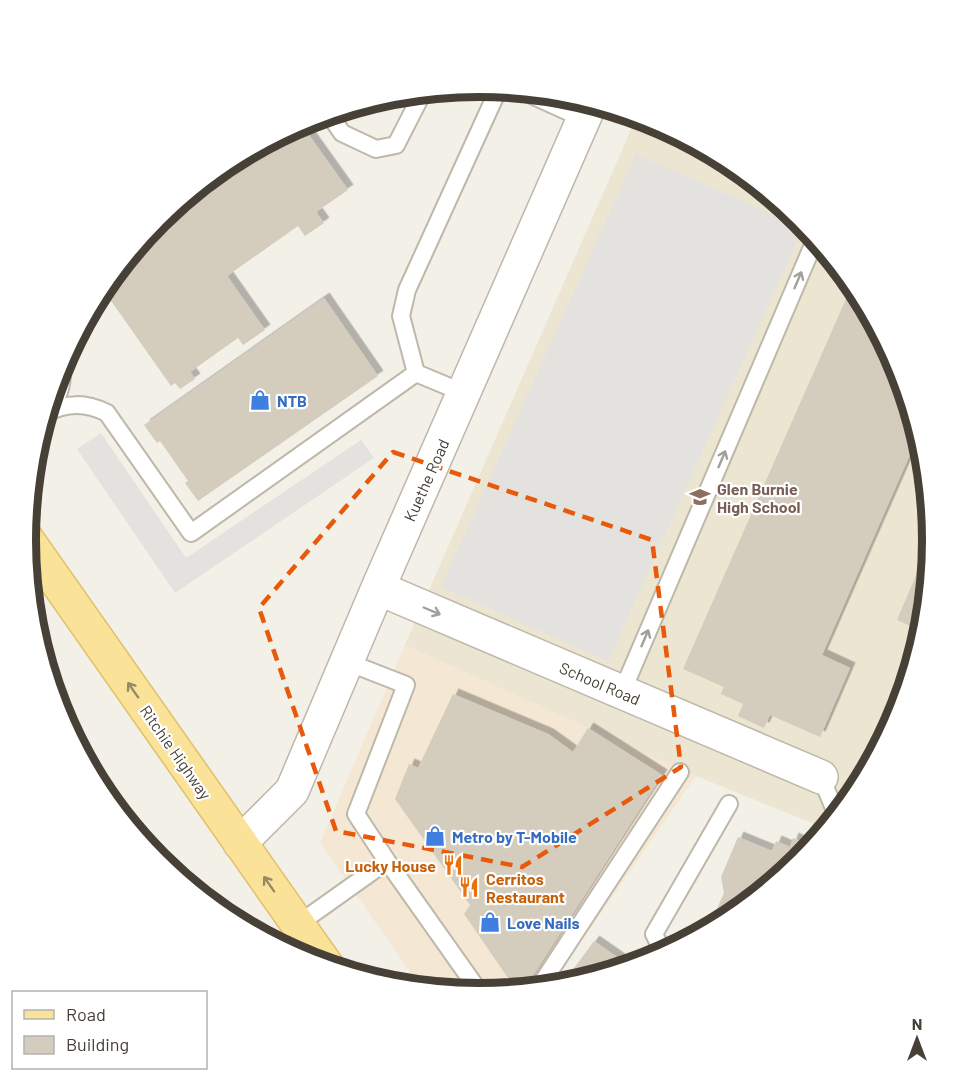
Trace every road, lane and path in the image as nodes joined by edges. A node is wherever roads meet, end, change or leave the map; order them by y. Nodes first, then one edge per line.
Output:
1 (495, 98) edge
2 (418, 102) edge
3 (594, 112) edge
4 (334, 122) edge
5 (812, 247) edge
6 (416, 373) junction
7 (464, 393) junction
8 (56, 409) edge
9 (36, 553) edge
10 (378, 588) junction
11 (347, 662) junction
12 (622, 692) junction
13 (680, 771) dead end
14 (821, 777) joint
15 (729, 804) dead end
16 (834, 806) edge
17 (240, 843) junction
18 (387, 861) junction
19 (297, 925) junction
20 (660, 945) edge
21 (317, 953) edge
22 (545, 979) edge
23 (474, 984) edge

1 - 6 lane
2 - 4 lane
3 - 7 street, Kuethe Road
12 -> 5 lane
6 - 7 lane
6 - 8 lane
7 - 10 street, Kuethe Road
17 -> 9 main road, Ritchie Highway
10 - 11 street, Kuethe Road
10 -> 12 street, School Road
11 - 17 street, Kuethe Road
11 - 18 lane
12 - 14 street, School Road
13 - 22 lane
14 - 16 lane
15 - 20 lane
19 -> 17 main road, Ritchie Highway
18 - 19 lane
18 - 23 lane
19 - 21 main road, Ritchie Highway

